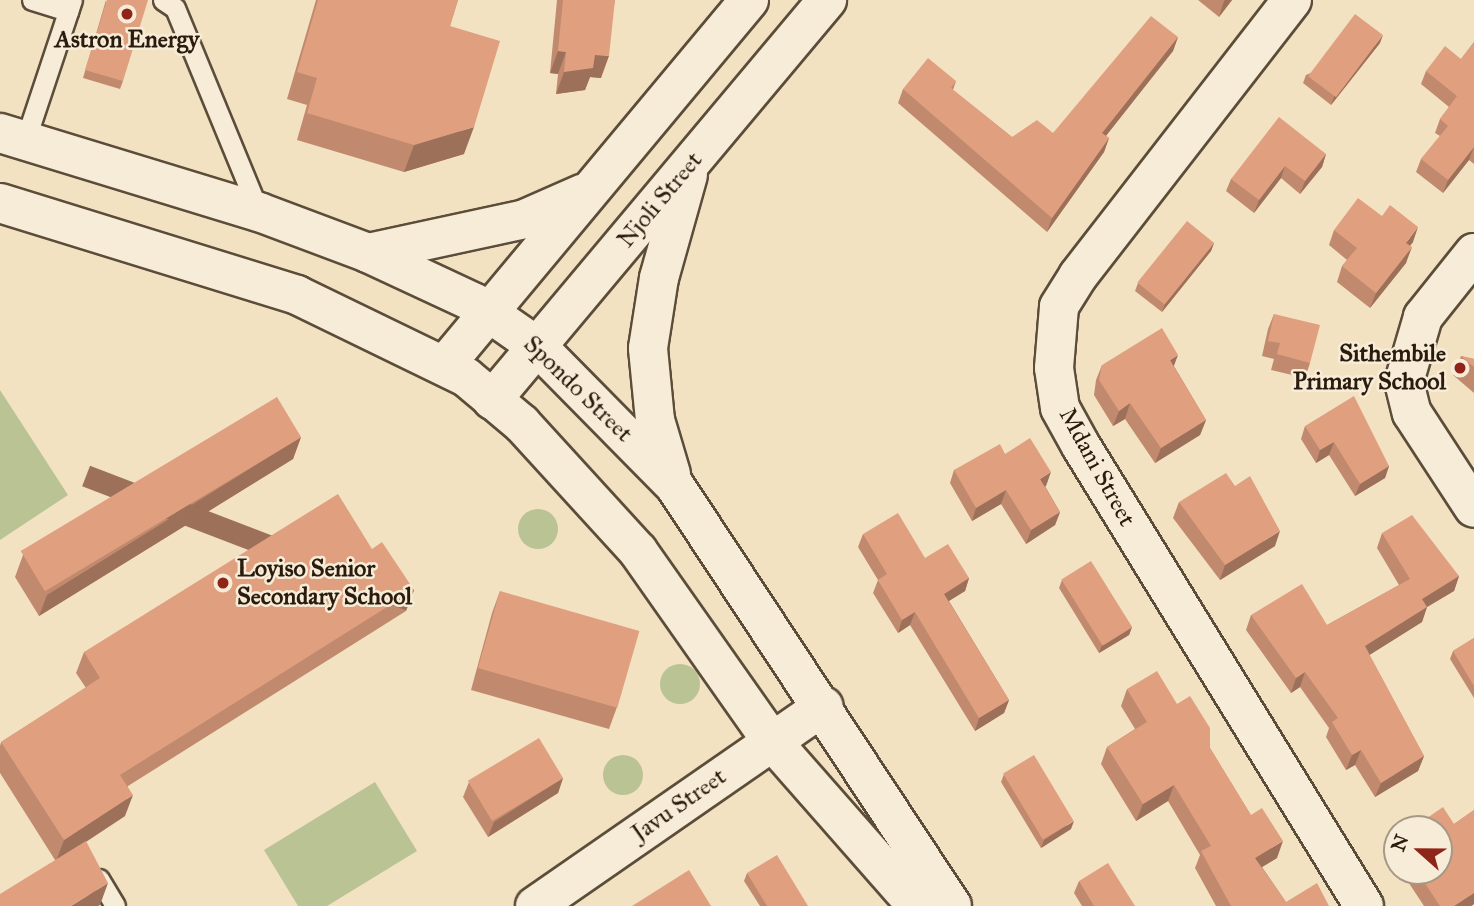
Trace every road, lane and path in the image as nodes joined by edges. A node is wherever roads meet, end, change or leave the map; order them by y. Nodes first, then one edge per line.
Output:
1 (163, 0) edge
2 (749, 0) edge
3 (827, 0) edge
4 (1292, 0) edge
5 (39, 1) edge
6 (70, 6) edge
7 (13, 137) edge
8 (692, 162) junction
9 (589, 191) junction
10 (0, 203) edge
11 (259, 212) junction
12 (368, 253) junction
13 (1474, 253) edge
14 (490, 311) junction
15 (538, 347) junction
16 (445, 365) junction
17 (492, 400) junction
18 (675, 486) junction
19 (1474, 508) edge
20 (824, 706) junction
21 (771, 740) junction
22 (99, 879) edge
23 (116, 906) edge
24 (535, 906) edge
25 (917, 906) edge
26 (952, 906) edge
27 (1364, 906) edge

1 - 11 lane
2 - 9 main road
3 - 8 main road, Njoli Street
4 - 27 main road, Mdani Street
5 - 6 lane
6 - 7 lane
7 - 11 main road, Spondo Street
8 - 15 main road, Njoli Street
8 - 18 main road
9 - 12 main road
9 - 14 main road
10 - 16 main road
11 - 12 main road, Spondo Street
12 - 14 main road, Spondo Street
13 - 19 main road
14 - 15 main road, Spondo Street
14 - 16 main road
15 - 17 main road, Njoli Street
15 - 18 main road, Spondo Street
16 - 17 main road
17 - 21 main road
18 - 20 main road, Spondo Street
20 - 21 main road, Javu Street
20 - 26 main road, Spondo Street
21 - 24 main road, Javu Street
21 - 25 main road
22 - 23 lane

